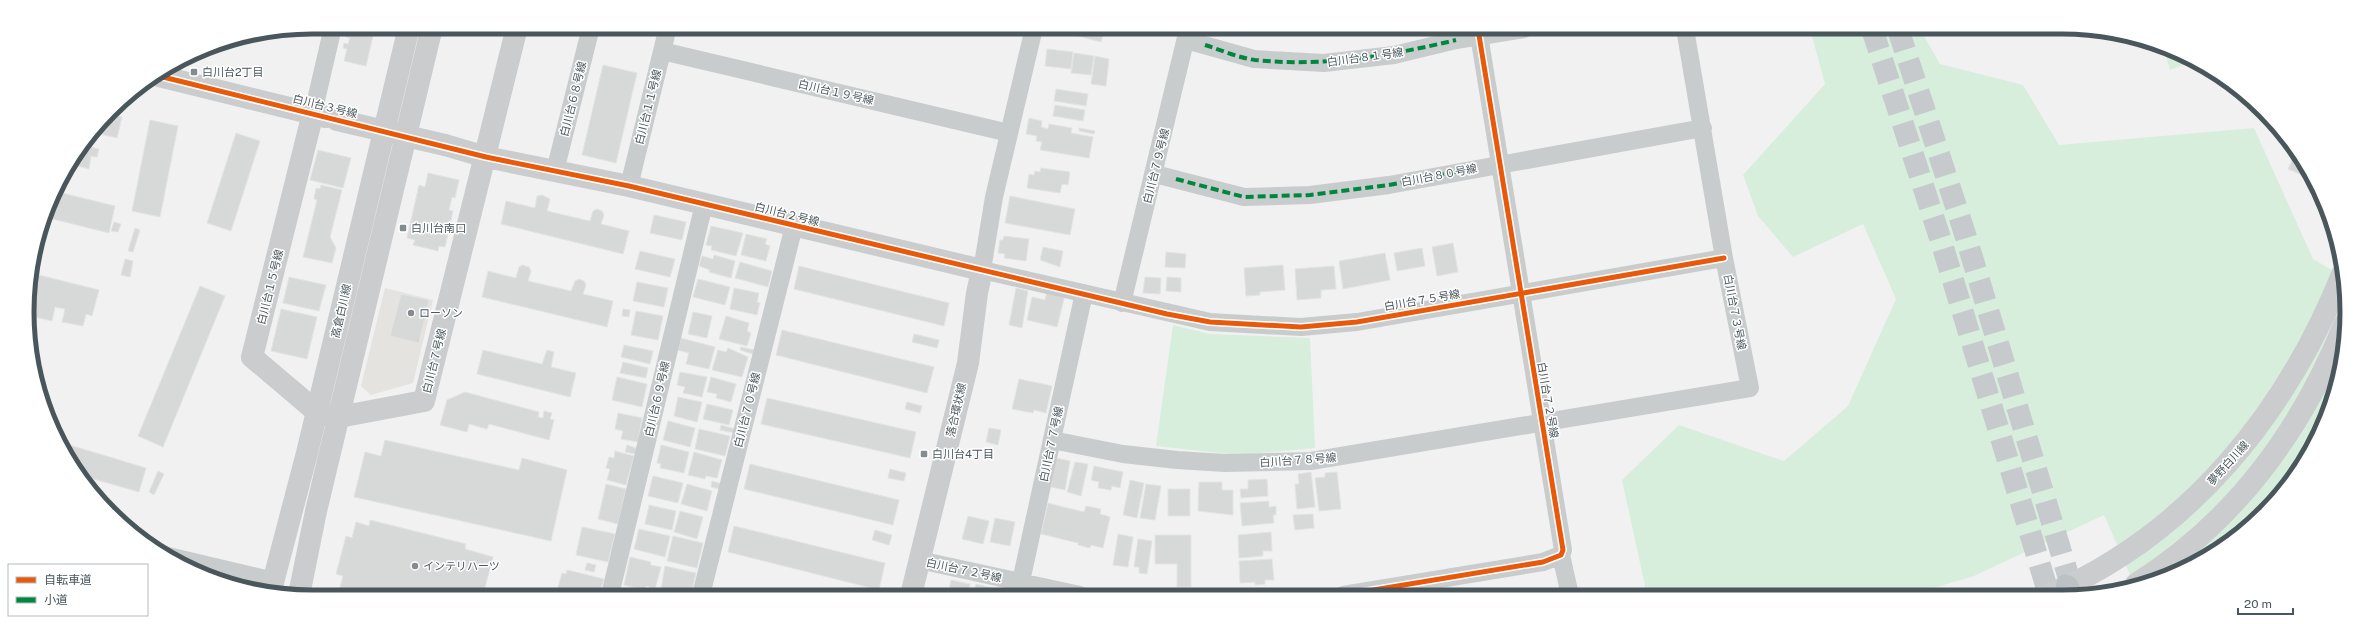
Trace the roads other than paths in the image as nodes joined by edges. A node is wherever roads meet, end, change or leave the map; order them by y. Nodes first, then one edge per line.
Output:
1 (331, 34) edge
2 (407, 34) edge
3 (430, 34) edge
4 (514, 34) edge
5 (589, 34) edge
6 (666, 34) edge
7 (1033, 34) edge
8 (1187, 34) edge
9 (1473, 34) edge
10 (1479, 34) edge
11 (1686, 34) edge
12 (662, 50) junction
13 (164, 77) edge
14 (313, 113) junction
15 (1703, 128) junction
16 (1009, 134) junction
17 (486, 156) junction
18 (1500, 164) junction
19 (555, 171) junction
20 (1155, 174) junction
21 (629, 186) junction
22 (704, 204) junction
23 (794, 226) junction
24 (1724, 258) junction
25 (982, 270) junction
26 (2338, 282) edge
27 (1520, 292) junction
28 (1084, 293) junction
29 (1122, 303) junction
30 (2339, 337) edge
31 (317, 412) junction
32 (339, 418) junction
33 (1542, 423) junction
34 (1052, 440) junction
35 (1561, 555) junction
36 (919, 560) junction
37 (197, 565) edge
38 (2147, 576) edge
39 (272, 587) edge
40 (1020, 588) edge
41 (300, 589) edge
42 (611, 590) edge
43 (702, 590) edge
44 (912, 590) edge
45 (1037, 590) edge
46 (1373, 590) edge
47 (1569, 590) edge
48 (2067, 590) edge

1 - 14 street
2 - 31 street, 高倉白川線
3 - 32 street, 高倉白川線
4 - 17 street, 白川台７号線
5 - 19 street, 白川台６８号線
6 - 12 street, 白川台１１号線
7 - 16 street
8 - 9 street, 白川台８１号線
8 - 20 street, 白川台７９号線
10 - 18 street, 白川台７２号線
11 - 15 street, 白川台７３号線
12 - 16 street, 白川台１９号線
12 - 21 street, 白川台１１号線
13 - 14 street, 白川台３号線
14 - 17 street, 白川台３号線, bridge
14 - 31 street, 白川台１５号線
15 - 18 street, 白川台８０号線
15 - 24 street, 白川台７３号線
16 - 25 street
17 - 19 street, 白川台２号線
17 - 32 street, 白川台７号線
18 - 20 street, 白川台８０号線
18 - 27 street, 白川台７２号線
19 - 21 street, 白川台２号線
20 - 29 street, 白川台７９号線
21 - 22 street, 白川台２号線
22 - 23 street, 白川台２号線
22 - 42 street, 白川台６９号線
23 - 25 street, 白川台２号線
23 - 43 street, 白川台７０号線
24 - 27 street, 白川台７５号線
24 - 33 street, 白川台７３号線
25 - 28 street, 白川台２号線
25 - 36 street, 落合環状線
26 - 48 street, 夢野白川線
27 - 29 street, 白川台７５号線
27 - 33 street, 白川台７２号線
28 - 29 street, 白川台７５号線
28 - 34 street, 白川台７７号線
30 - 38 street
31 - 32 street, 白川台１５号線
31 - 39 street, 高倉白川線
32 - 41 street, 高倉白川線
33 - 34 street, 白川台７８号線
33 - 35 street, 白川台７２号線
34 - 40 street, 白川台７７号線
35 - 46 street
35 - 47 street
36 - 40 street, 白川台７２号線
36 - 44 street, 落合環状線
37 - 39 street
40 - 45 street, 白川台７２号線

